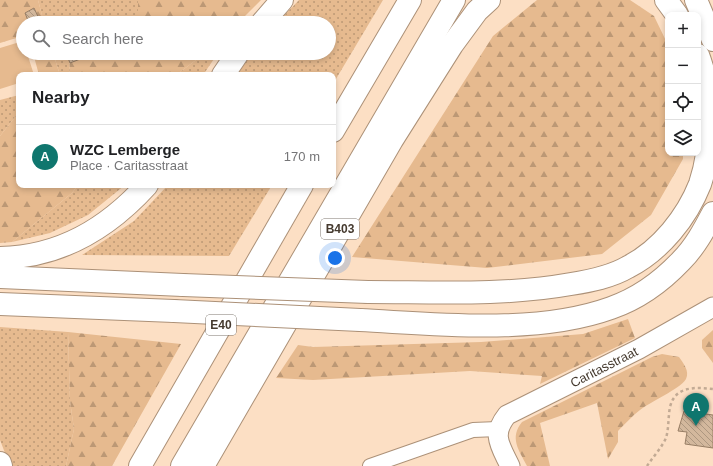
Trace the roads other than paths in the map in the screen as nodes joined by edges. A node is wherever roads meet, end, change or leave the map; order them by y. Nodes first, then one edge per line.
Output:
1 (282, 0) edge
2 (410, 0) edge
3 (454, 0) edge
4 (489, 0) edge
5 (666, 0) edge
6 (696, 0) edge
7 (675, 12) edge
8 (268, 16) edge
9 (713, 40) edge
10 (233, 60) edge
11 (701, 66) edge
12 (225, 72) edge
13 (336, 126) edge
14 (144, 188) edge
15 (300, 188) edge
16 (713, 213) edge
17 (0, 258) edge
18 (0, 277) edge
19 (0, 304) edge
20 (713, 307) edge
21 (498, 429) junction
22 (140, 466) edge
23 (182, 466) edge
24 (203, 466) edge
25 (370, 466) edge
26 (510, 466) edge

1 - 8 highway
2 - 13 highway
3 - 23 highway
4 - 24 highway, B403
5 - 7 highway
6 - 9 highway
10 - 12 highway
11 - 18 highway, bridge
14 - 17 highway
15 - 22 highway, E40
16 - 19 highway, bridge
20 - 21 street, Caritasstraat
21 - 25 street
21 - 26 street

